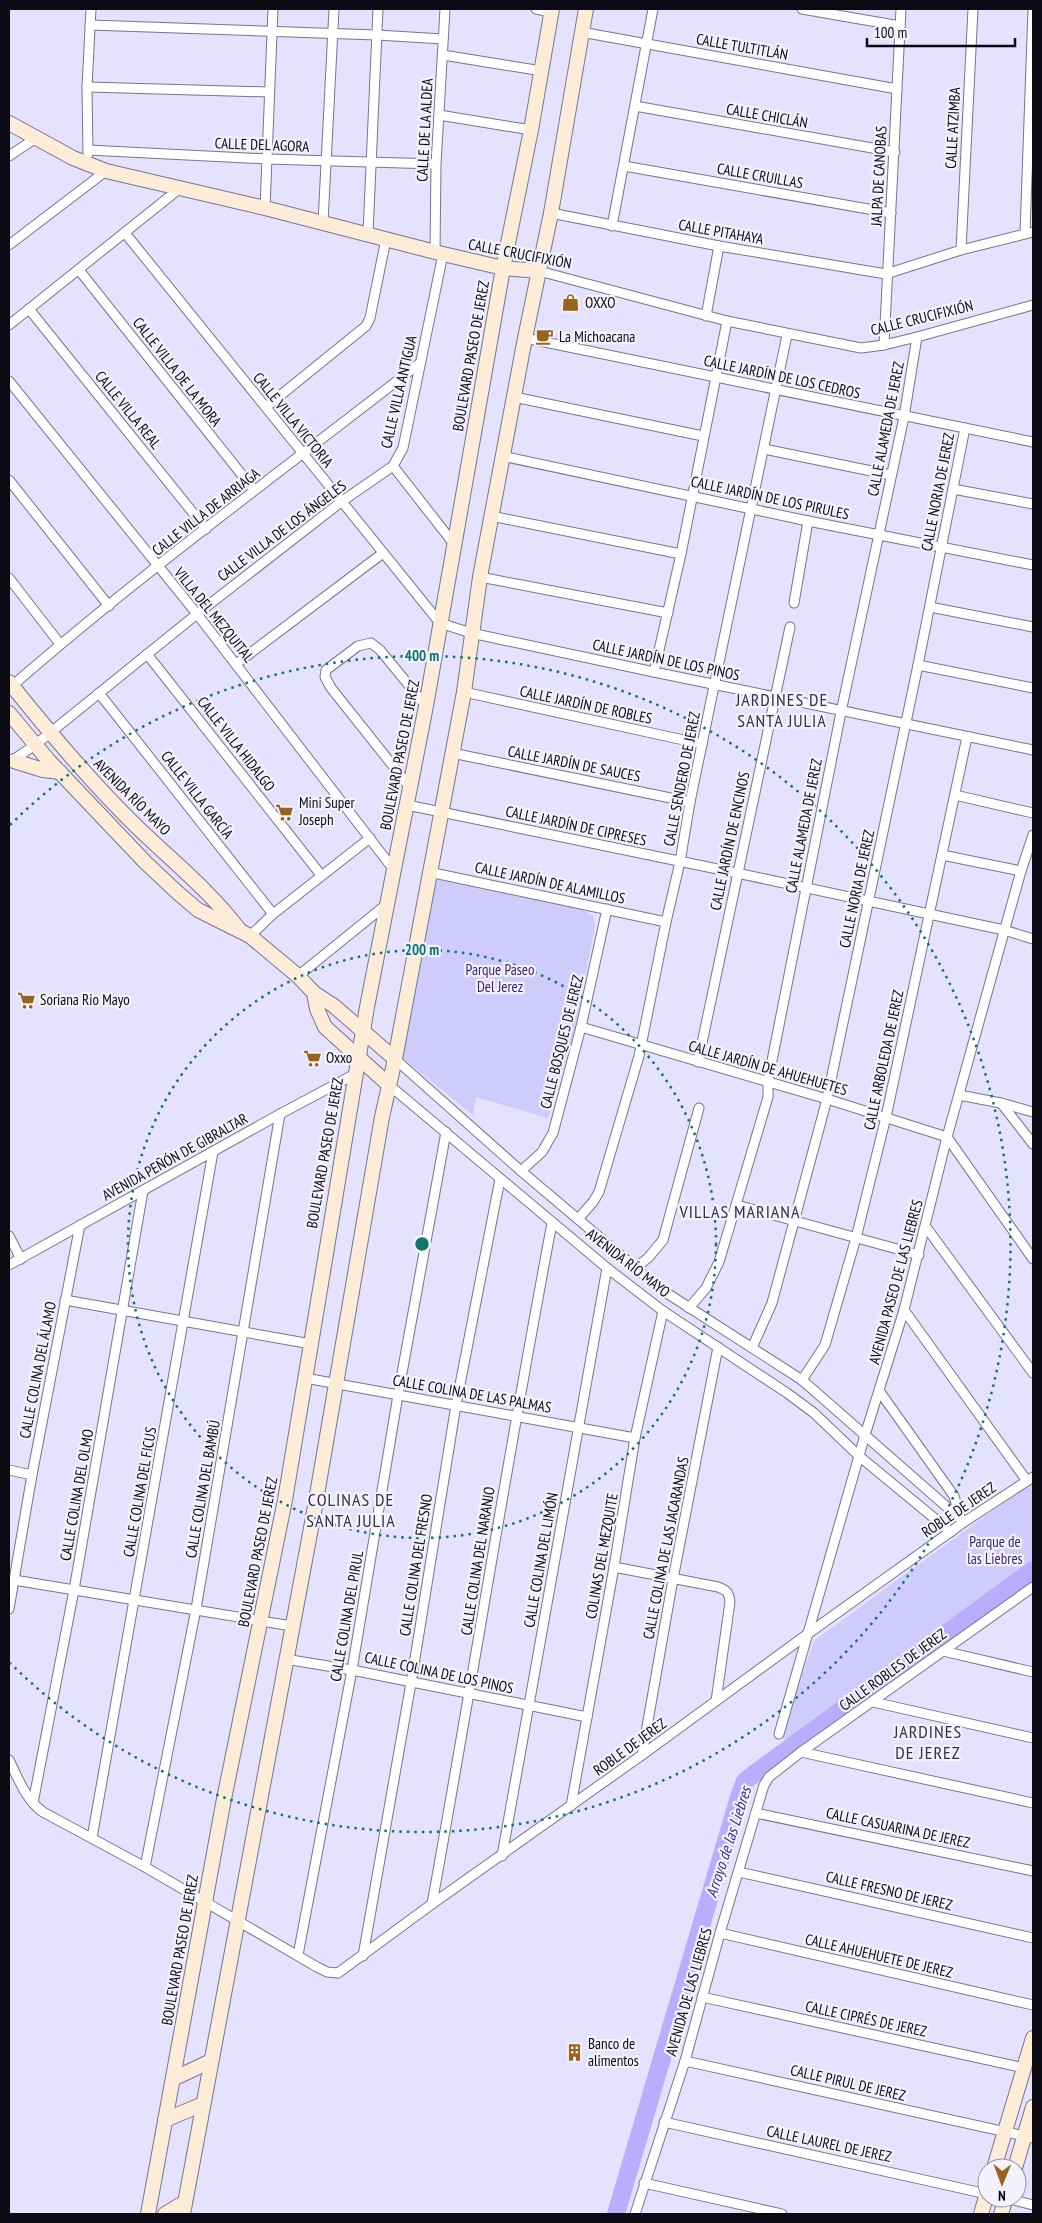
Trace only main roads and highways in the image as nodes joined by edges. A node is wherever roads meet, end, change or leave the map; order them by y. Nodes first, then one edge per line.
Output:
1 (586, 9) edge
2 (551, 10) edge
3 (9, 123) edge
4 (503, 268) junction
5 (539, 271) junction
6 (10, 684) edge
7 (9, 713) edge
8 (10, 761) edge
9 (60, 772) junction
10 (238, 928) junction
11 (314, 993) junction
12 (364, 1031) junction
13 (358, 1058) junction
14 (395, 1059) junction
15 (389, 1085) junction
16 (1033, 2038) edge
17 (211, 2061) junction
18 (173, 2079) junction
19 (203, 2104) junction
20 (1033, 2107) edge
21 (165, 2120) junction
22 (1029, 2137) edge
23 (997, 2158) edge
24 (1020, 2158) edge
25 (184, 2208) edge
26 (148, 2214) edge
27 (165, 2214) edge

1 - 5 main road
2 - 4 main road, BOULEVARD PASEO DE JEREZ
3 - 4 main road, CALLE CRUCIFIXIÓN
4 - 5 main road, CALLE CRUCIFIXIÓN
4 - 12 main road, BOULEVARD PASEO DE JEREZ
5 - 14 main road
6 - 10 main road, AVENIDA RÍO MAYO
7 - 9 main road, AVENIDA RÍO MAYO
8 - 9 main road
9 - 10 main road, AVENIDA RÍO MAYO
10 - 11 main road, AVENIDA RÍO MAYO
11 - 12 main road, AVENIDA RÍO MAYO
11 - 13 main road, AVENIDA RÍO MAYO
12 - 13 main road, BOULEVARD PASEO DE JEREZ
12 - 14 main road, AVENIDA RÍO MAYO
13 - 15 main road, AVENIDA RÍO MAYO
13 - 18 main road, BOULEVARD PASEO DE JEREZ
14 - 15 main road
15 - 17 main road
16 - 23 main road
17 - 18 main road
17 - 19 main road
18 - 21 main road, BOULEVARD PASEO DE JEREZ
19 - 21 main road
19 - 25 main road
20 - 22 main road
21 - 26 main road, BOULEVARD PASEO DE JEREZ
22 - 24 main road
25 - 27 main road

